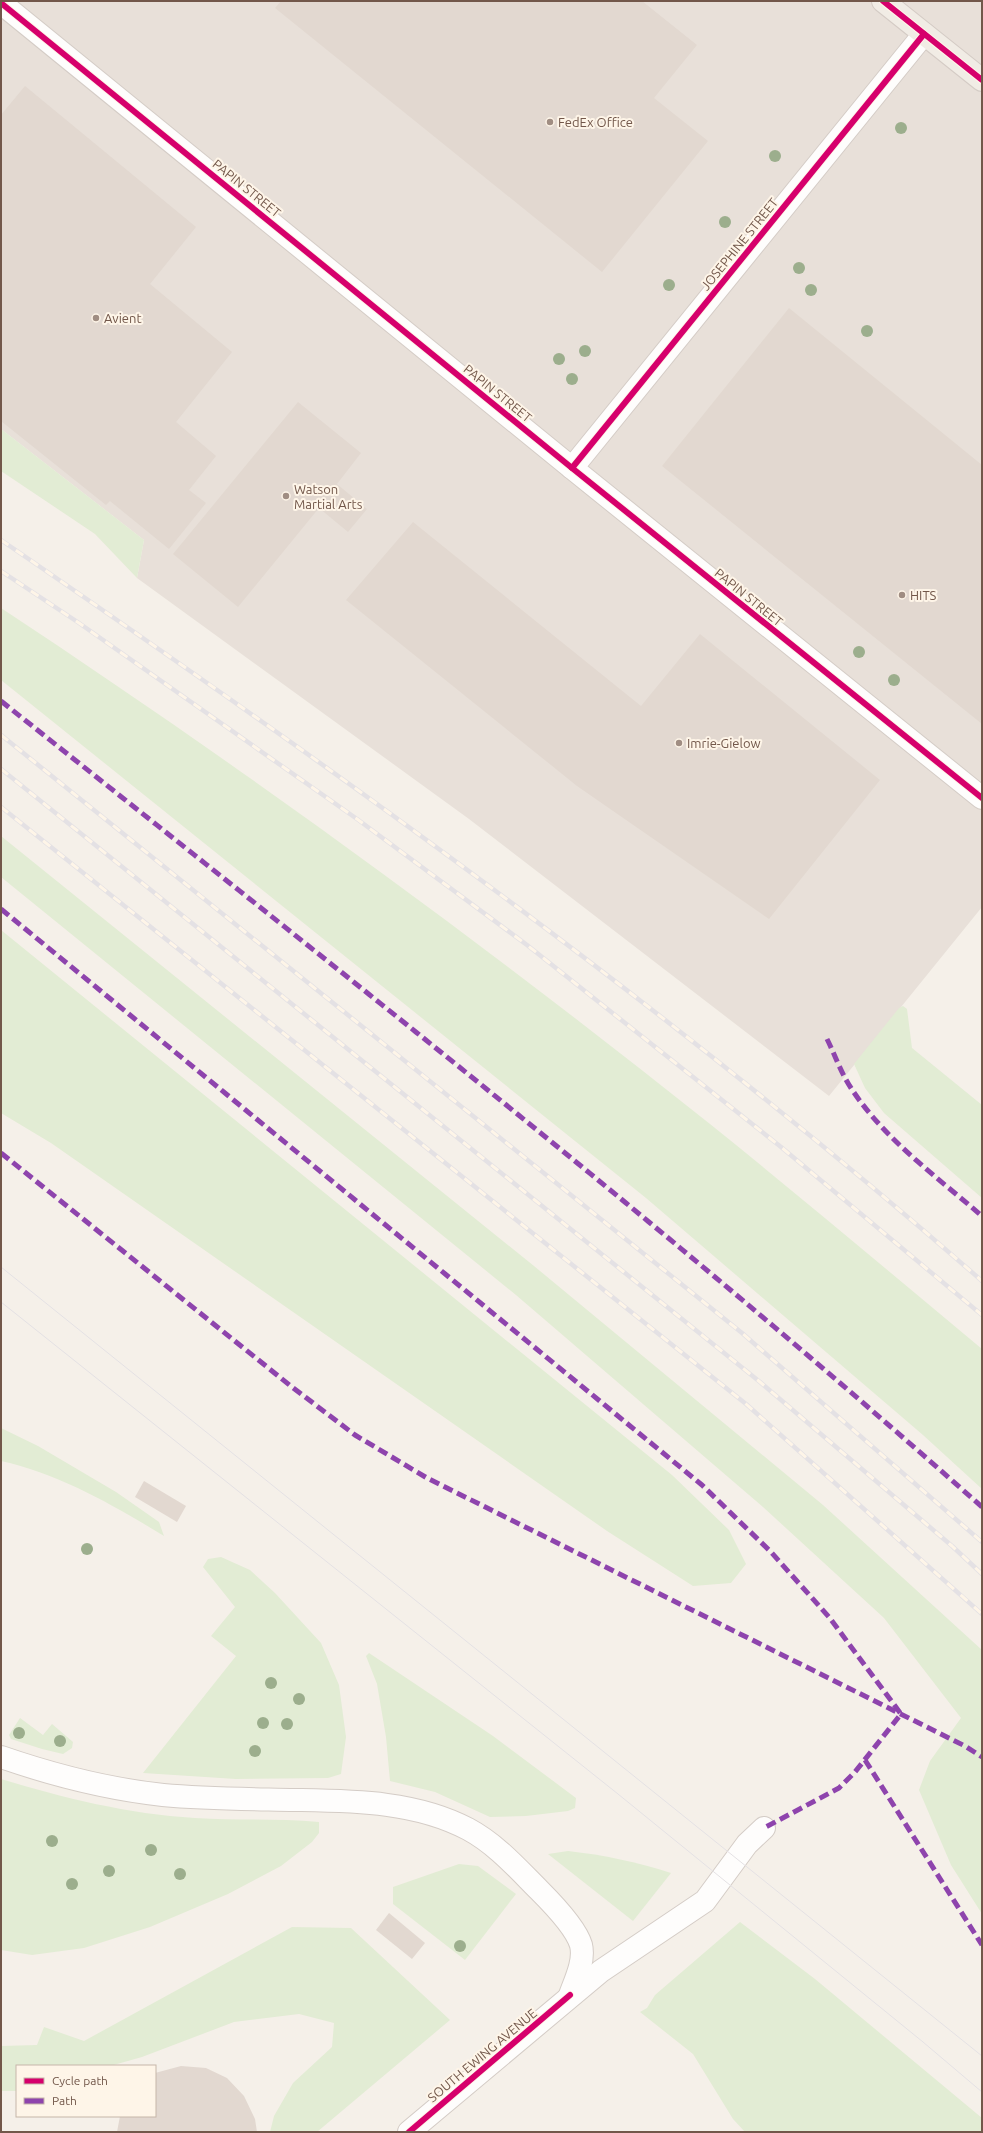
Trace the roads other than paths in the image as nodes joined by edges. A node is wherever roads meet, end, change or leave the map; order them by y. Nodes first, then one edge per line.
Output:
1 (883, 1) edge
2 (1, 3) edge
3 (924, 34) junction
4 (982, 80) edge
5 (572, 468) junction
6 (982, 798) edge
7 (1, 1757) edge
8 (764, 1828) dead end
9 (570, 1995) junction
10 (409, 2132) edge

1 - 3 main road
2 - 5 street, PAPIN STREET
3 - 4 main road
3 - 5 street, JOSEPHINE STREET
5 - 6 street, PAPIN STREET
7 - 9 street
8 - 9 street, SOUTH EWING AVENUE
9 - 10 street, SOUTH EWING AVENUE

